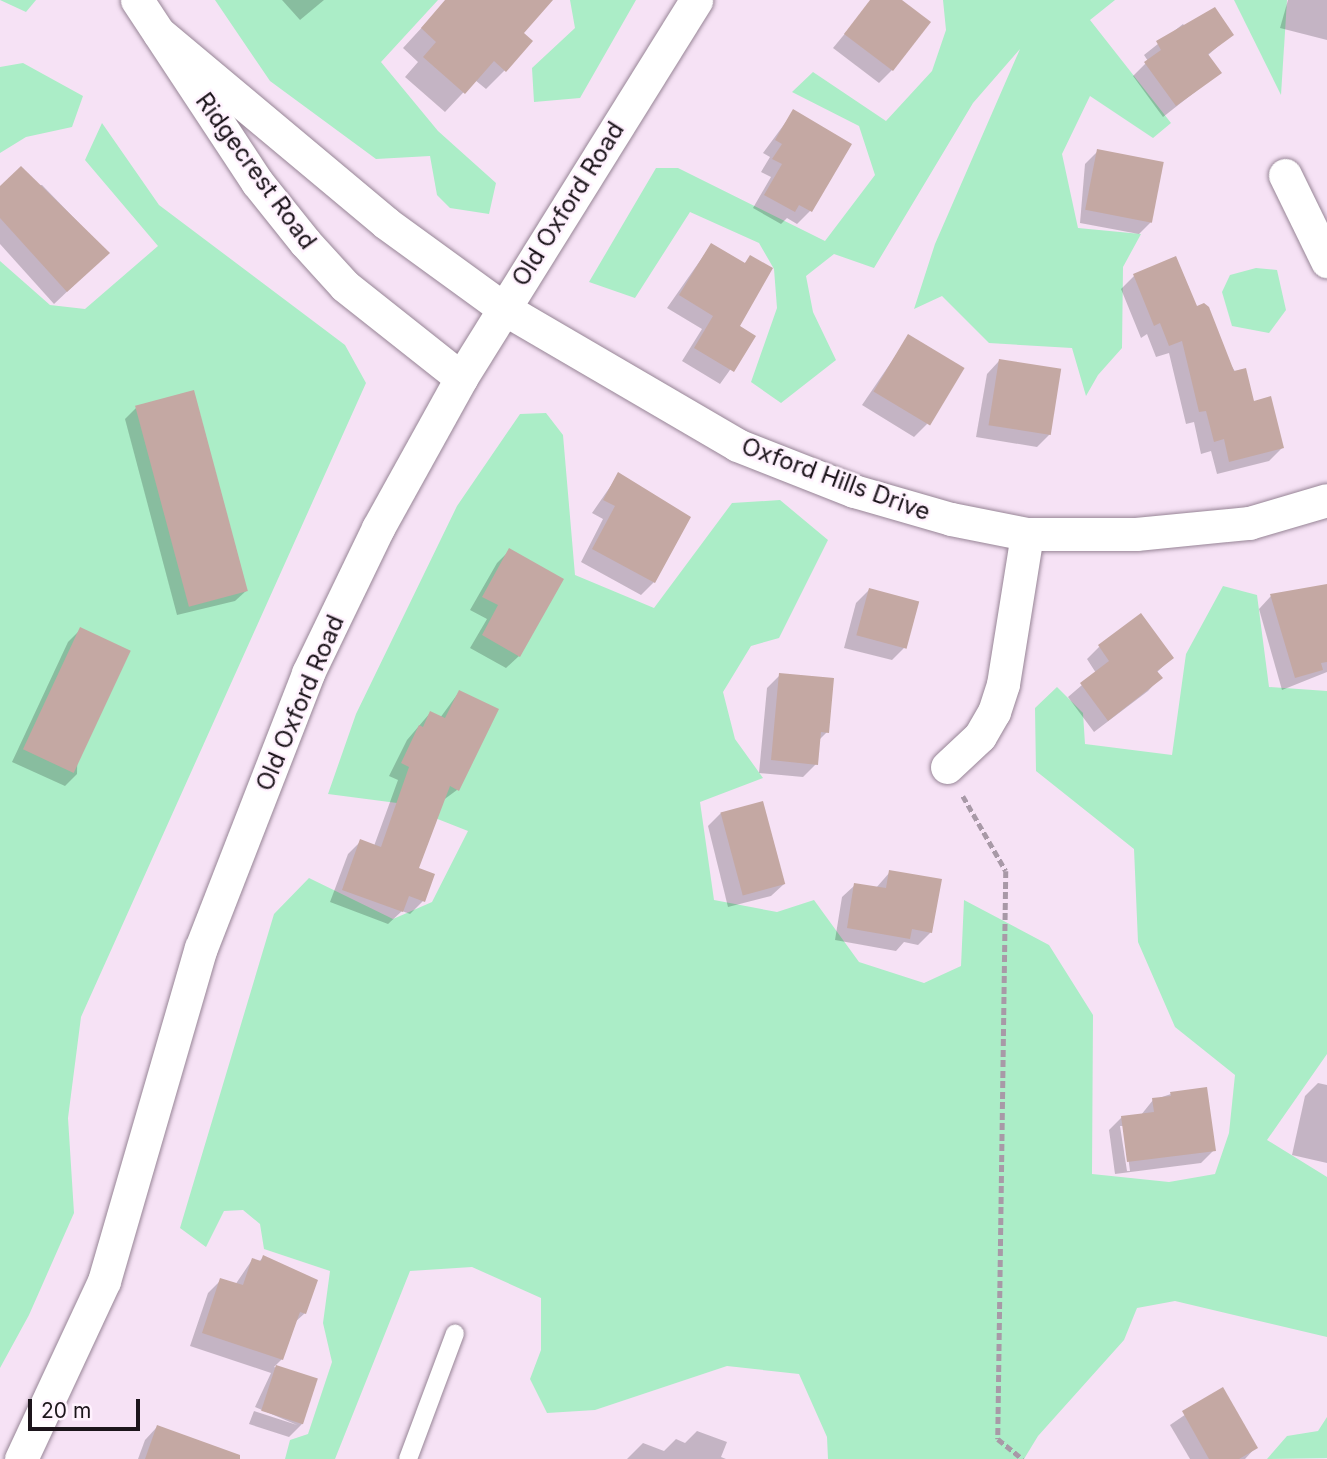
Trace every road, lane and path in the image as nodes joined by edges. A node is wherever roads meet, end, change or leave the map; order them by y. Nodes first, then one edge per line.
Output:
1 (137, 0) edge
2 (696, 0) edge
3 (159, 33) junction
4 (1285, 176) dead end
5 (1327, 261) edge
6 (502, 308) junction
7 (461, 377) junction
8 (1327, 500) edge
9 (1027, 534) junction
10 (947, 767) joint
11 (455, 1333) dead end
12 (21, 1459) edge
13 (408, 1459) edge
14 (1023, 1459) edge

1 - 3 street, Ridgecrest Road
2 - 6 street, Old Oxford Road
3 - 6 street, Ridgecrest Road
3 - 7 street, Ridgecrest Road
4 - 5 street
6 - 7 street, Old Oxford Road
6 - 9 street, Oxford Hills Drive
7 - 12 street, Old Oxford Road
8 - 9 street, Oxford Hills Drive
9 - 10 street
10 - 14 path
11 - 13 lane

